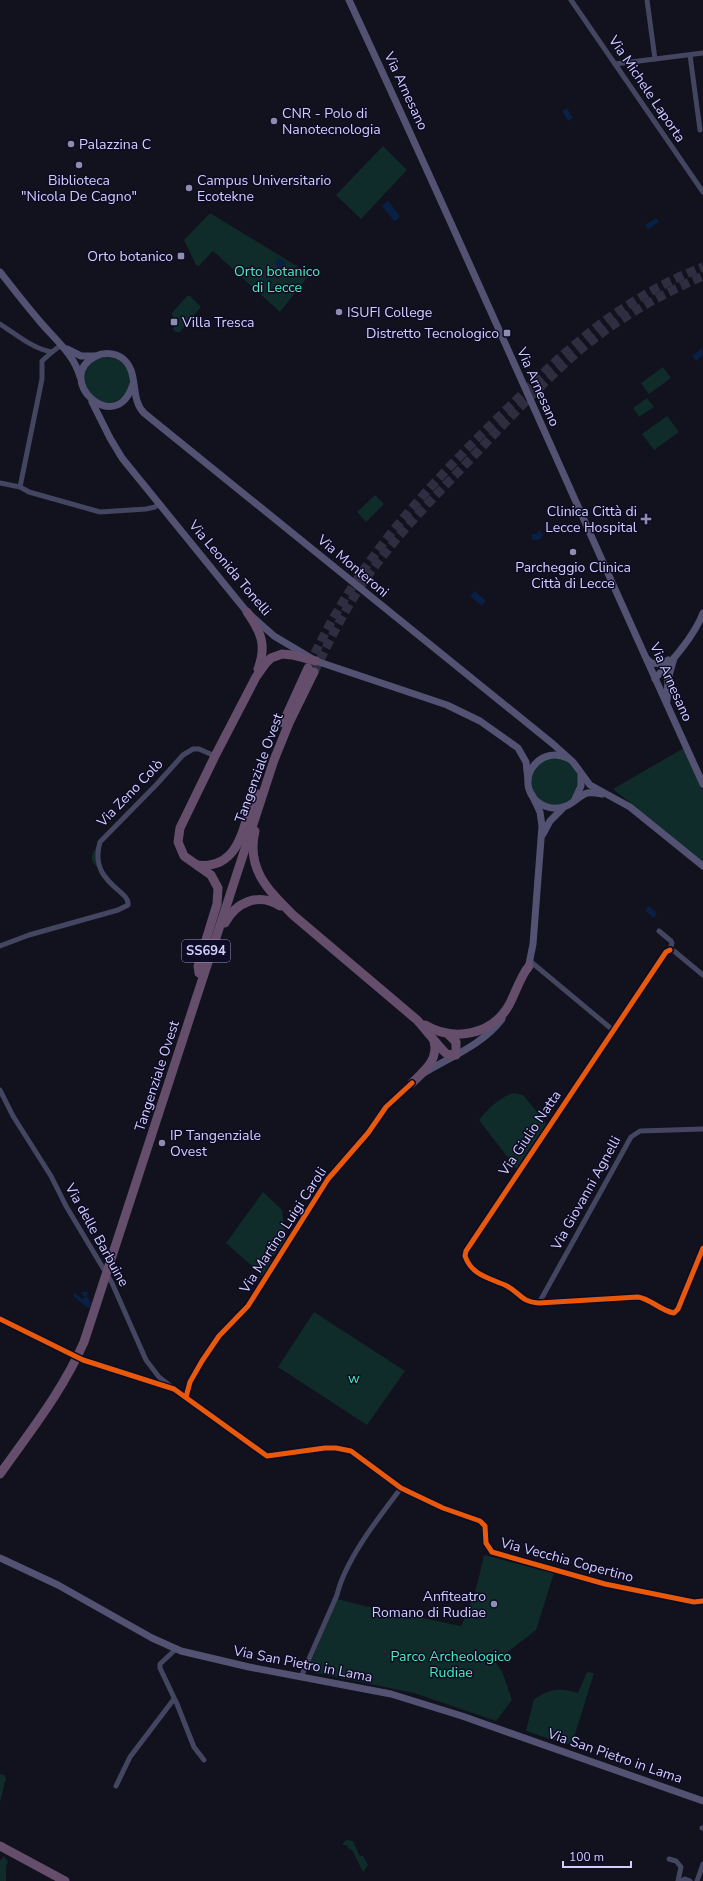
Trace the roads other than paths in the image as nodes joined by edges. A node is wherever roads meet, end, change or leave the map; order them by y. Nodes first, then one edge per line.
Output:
1 (349, 0) edge
2 (571, 0) edge
3 (647, 0) edge
4 (703, 53) edge
5 (690, 55) junction
6 (655, 59) junction
7 (615, 64) junction
8 (700, 130) dead end
9 (703, 192) edge
10 (0, 272) edge
11 (0, 324) edge
12 (62, 346) junction
13 (52, 352) junction
14 (101, 355) junction
15 (81, 380) junction
16 (133, 384) junction
17 (92, 402) junction
18 (0, 483) edge
19 (20, 487) junction
20 (159, 504) junction
21 (247, 612) junction
22 (703, 613) edge
23 (645, 656) junction
24 (674, 658) junction
25 (316, 661) junction
26 (256, 677) junction
27 (655, 679) junction
28 (668, 707) junction
29 (215, 756) junction
30 (569, 759) junction
31 (274, 760) junction
32 (580, 774) junction
33 (528, 780) junction
34 (703, 784) edge
35 (257, 794) junction
36 (532, 794) junction
37 (610, 795) junction
38 (574, 800) junction
39 (566, 806) junction
40 (540, 846) junction
41 (197, 865) junction
42 (703, 866) edge
43 (293, 915) junction
44 (659, 931) dead end
45 (0, 946) edge
46 (670, 950) junction
47 (529, 964) junction
48 (703, 975) edge
49 (200, 977) junction
50 (417, 1020) junction
51 (614, 1031) junction
52 (449, 1035) junction
53 (432, 1036) junction
54 (456, 1055) junction
55 (412, 1083) junction
56 (0, 1090) edge
57 (703, 1129) edge
58 (116, 1238) junction
59 (703, 1248) edge
60 (539, 1303) junction
61 (174, 1389) dead end
62 (186, 1397) dead end
63 (0, 1464) edge
64 (0, 1474) edge
65 (401, 1488) dead end
66 (0, 1558) edge
67 (176, 1649) junction
68 (301, 1677) junction
69 (174, 1699) junction
70 (204, 1760) dead end
71 (116, 1786) dead end
72 (703, 1800) edge
73 (0, 1846) edge
74 (669, 1859) dead end
75 (703, 1864) edge
76 (65, 1881) edge
77 (678, 1881) edge
78 (682, 1881) edge
79 (690, 1881) edge
80 (697, 1881) edge

1 - 23 main road, Via Arnesano
2 - 7 street, Via Michele Laporta
3 - 6 street
4 - 5 street
5 - 6 street
5 - 8 street
6 - 7 street
7 - 9 street, Via Michele Laporta
10 - 12 main road
11 - 13 street
12 - 13 street
12 - 14 main road, Via Monteroni
12 - 15 main road
13 - 19 street
14 - 15 main road
14 - 16 main road, Via Monteroni
15 - 17 main road
16 - 17 main road
16 - 30 main road, Via Monteroni
17 - 20 main road, Via Leonida Tonelli
18 - 19 street
19 - 20 street
20 - 21 main road, Via Leonida Tonelli
21 - 25 main road, Via Leonida Tonelli
21 - 26 highway
22 - 24 main road
23 - 24 main road
23 - 27 main road, Via Arnesano
24 - 27 main road
24 - 28 main road
25 - 26 highway
25 - 33 main road, Via Leonida Tonelli
26 - 29 highway
27 - 28 main road, Via Arnesano
28 - 34 main road, Via Arnesano
29 - 41 highway
29 - 45 street, Via Zeno Colò
30 - 32 main road, Via Monteroni
30 - 33 main road
31 - 35 highway, Tangenziale Ovest / SS694
31 - 43 highway
31 - 49 highway, Tangenziale Ovest / SS694
32 - 37 main road, Via Monteroni
32 - 38 main road
33 - 36 main road
35 - 41 highway
35 - 49 highway, Tangenziale Ovest / SS694
36 - 39 main road
36 - 40 main road, Via Martino Luigi Caroli
37 - 38 main road, Via Monteroni
37 - 42 main road, Via Monteroni
38 - 39 main road, Via Monteroni
39 - 40 main road, Via Martino Luigi Caroli
40 - 47 main road, Via Martino Luigi Caroli
41 - 49 highway
43 - 49 highway
43 - 50 highway
44 - 46 street
46 - 48 street
46 - 51 street, Via Giulio Natta
47 - 51 street
47 - 52 highway
47 - 54 main road, Via Martino Luigi Caroli
49 - 58 highway, Tangenziale Ovest / SS694
50 - 52 highway
50 - 53 highway
51 - 60 street, Via Giulio Natta
52 - 54 highway
53 - 54 highway
53 - 55 highway
54 - 55 main road, Via Martino Luigi Caroli
55 - 62 street, Via Martino Luigi Caroli
56 - 61 street, Via delle Barbuine
57 - 60 street, Via Giovanni Agnelli
58 - 63 highway, Tangenziale Ovest / SS694
58 - 64 highway, Tangenziale Ovest / SS694
59 - 60 street, Via Giulio Natta
65 - 68 street
66 - 67 main road, Via San Pietro in Lama
67 - 68 main road, Via San Pietro in Lama
67 - 69 street
68 - 72 main road, Via San Pietro in Lama
69 - 70 street
69 - 71 street
73 - 76 highway
74 - 77 street
75 - 80 street
78 - 79 street

